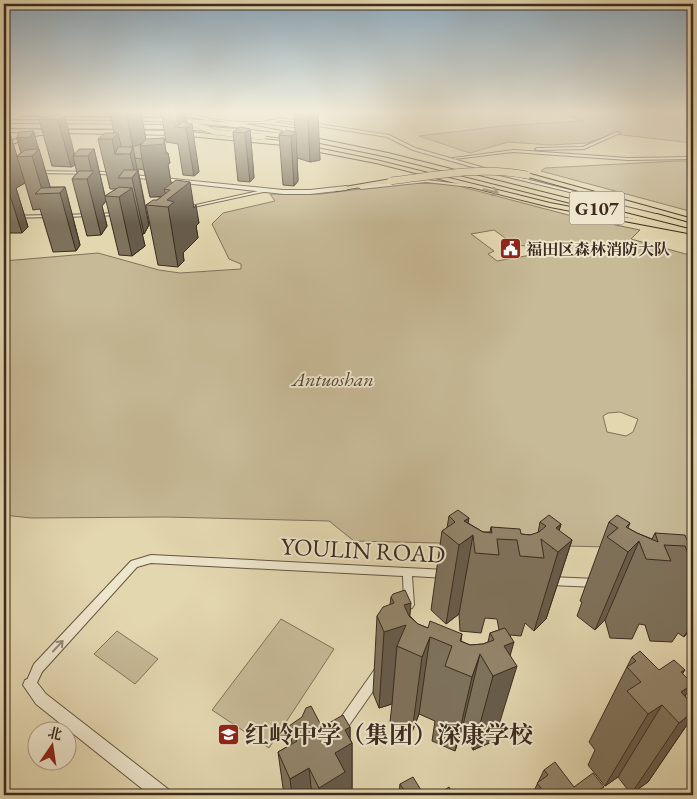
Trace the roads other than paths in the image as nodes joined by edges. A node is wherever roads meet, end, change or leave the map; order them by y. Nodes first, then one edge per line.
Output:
1 (311, 149) edge
2 (340, 149) edge
3 (358, 149) edge
4 (381, 149) edge
5 (415, 149) edge
6 (553, 149) edge
7 (511, 151) junction
8 (693, 158) edge
9 (452, 159) junction
10 (402, 168) junction
11 (29, 172) edge
12 (500, 184) junction
13 (222, 186) junction
14 (470, 186) junction
15 (260, 189) junction
16 (336, 189) junction
17 (267, 190) junction
18 (234, 195) junction
19 (53, 213) dead end
20 (62, 213) dead end
21 (4, 216) edge
22 (674, 216) junction
23 (693, 221) edge
24 (693, 226) edge
25 (693, 232) edge
26 (407, 572) junction
27 (456, 575) edge
28 (545, 580) dead end
29 (604, 584) dead end
30 (408, 618) edge
31 (388, 660) edge
32 (30, 685) joint
33 (332, 740) edge
34 (162, 795) edge

1 - 10 main road
2 - 12 main road, bridge
3 - 12 main road, G107
4 - 24 main road, G107
5 - 9 street
6 - 7 street
7 - 8 street
7 - 9 street
9 - 22 street
10 - 14 main road
10 - 16 street
11 - 13 street
12 - 25 main road, G107
13 - 15 street
13 - 18 street
14 - 16 street
14 -> 25 main road
15 - 17 street
15 - 18 street
16 - 17 street
16 - 22 main road, bridge
17 - 18 street
19 - 21 street
20 - 21 street
22 - 23 main road
26 - 27 street, YOULIN ROAD
26 - 30 street
32 -> 26 street, YOULIN ROAD
28 - 29 street
31 - 33 street
32 - 34 street

